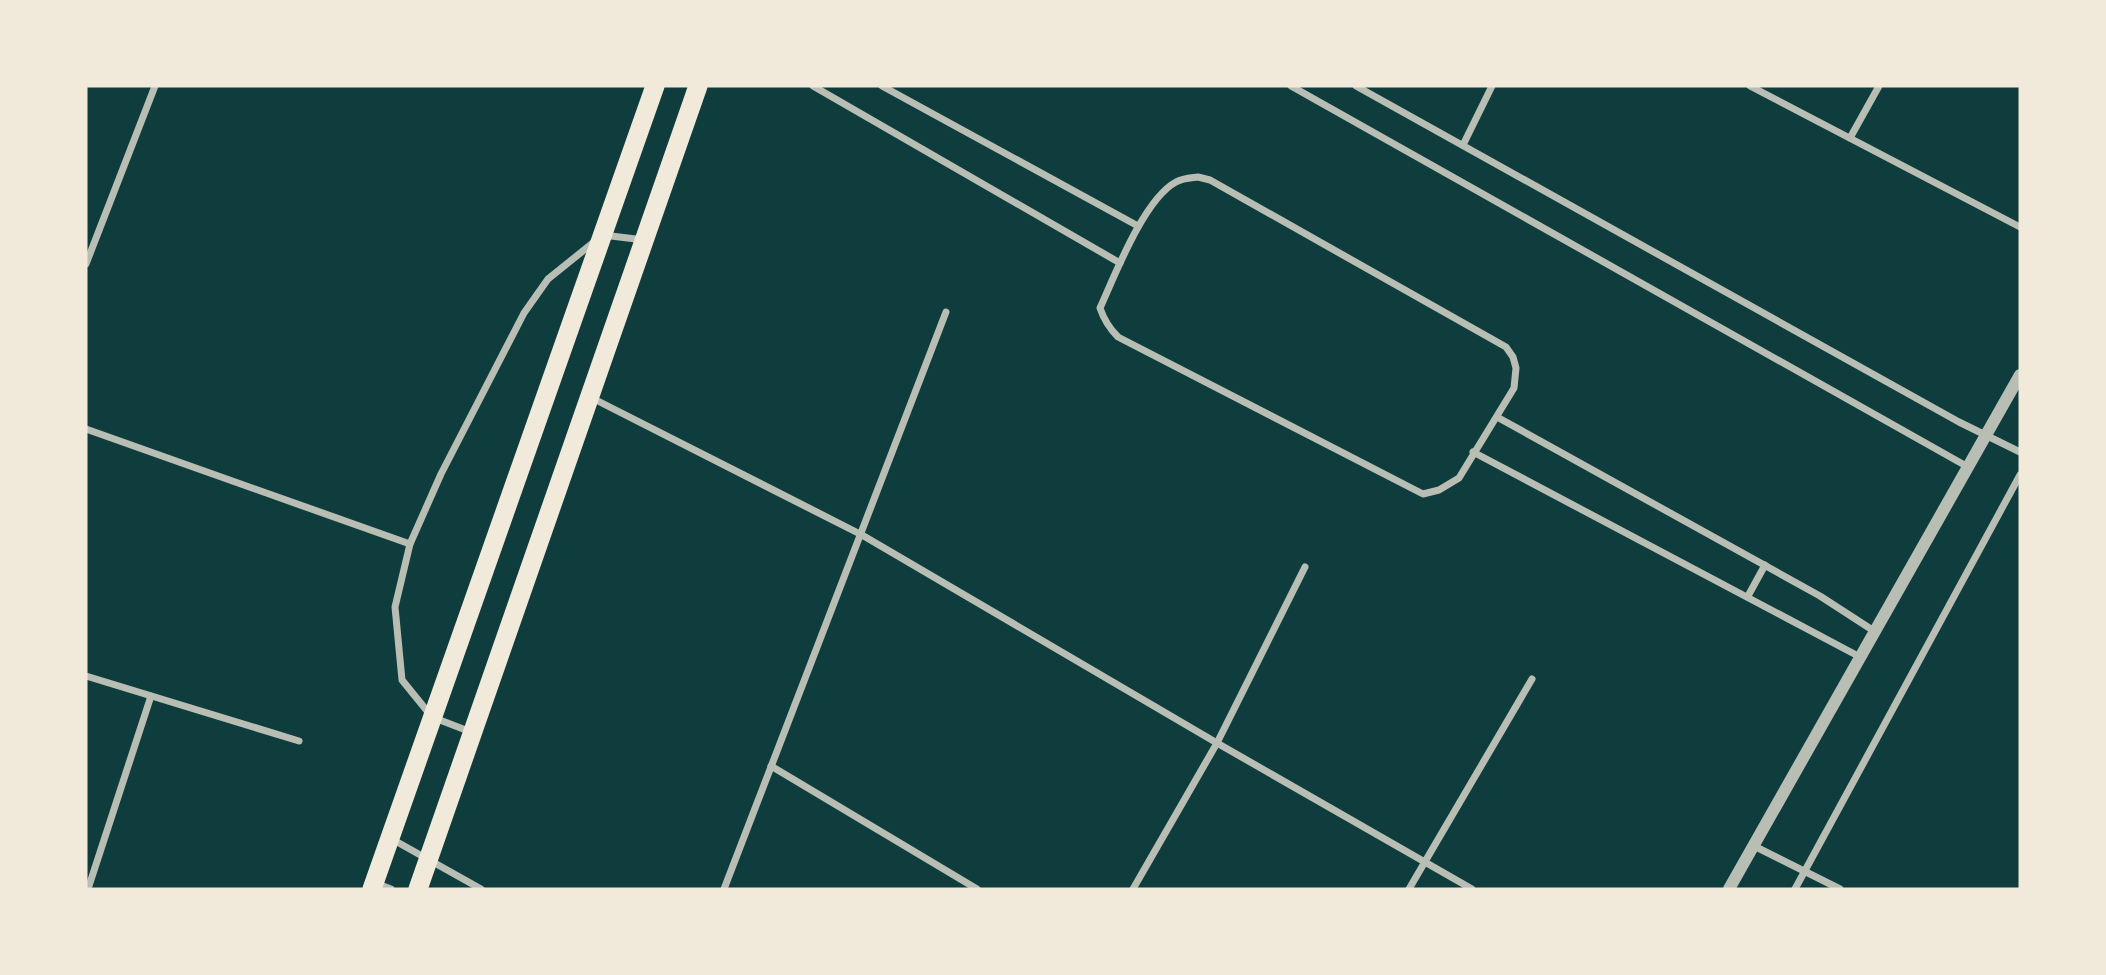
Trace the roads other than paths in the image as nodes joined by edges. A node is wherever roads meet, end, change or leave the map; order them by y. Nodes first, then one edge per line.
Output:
1 (155, 86) edge
2 (655, 86) edge
3 (698, 86) edge
4 (813, 86) edge
5 (882, 86) edge
6 (1292, 86) edge
7 (1356, 86) edge
8 (1492, 86) edge
9 (1751, 86) edge
10 (1879, 86) edge
11 (1850, 138) junction
12 (1463, 145) junction
13 (1138, 226) junction
14 (2020, 227) edge
15 (603, 235) junction
16 (644, 240) junction
17 (1120, 263) junction
18 (86, 264) edge
19 (946, 312) dead end
20 (2020, 375) edge
21 (590, 397) junction
22 (1497, 417) junction
23 (86, 429) edge
24 (1988, 435) junction
25 (1473, 452) junction
26 (2020, 452) edge
27 (1969, 467) junction
28 (2020, 475) edge
29 (862, 535) junction
30 (410, 544) junction
31 (1765, 565) junction
32 (1305, 568) dead end
33 (1748, 596) junction
34 (1874, 631) junction
35 (1860, 657) junction
36 (86, 676) edge
37 (1532, 679) dead end
38 (151, 695) junction
39 (432, 717) junction
40 (473, 733) junction
41 (299, 741) dead end
42 (1216, 743) junction
43 (771, 766) junction
44 (390, 838) junction
45 (1754, 846) junction
46 (429, 860) junction
47 (1424, 863) junction
48 (1804, 872) junction
49 (379, 887) edge
50 (89, 889) edge
51 (418, 889) edge
52 (481, 889) edge
53 (724, 889) edge
54 (977, 889) edge
55 (1133, 889) edge
56 (1409, 889) edge
57 (1472, 889) edge
58 (1729, 889) edge
59 (1795, 889) edge
60 (1840, 889) edge

1 - 18 street
2 - 15 highway
3 - 16 highway
4 - 17 street
5 - 13 street
6 - 27 street
7 - 12 street
8 - 12 street
9 - 11 street
10 - 11 street
11 - 14 street
12 - 24 street
13 - 17 street
13 - 22 street
15 - 16 street
15 - 30 street
15 - 39 highway
16 - 21 highway
17 - 25 street
19 - 29 street
20 - 24 street
21 - 29 street
21 - 40 highway
22 - 25 street
22 - 31 street
23 - 30 street
24 - 26 street
24 - 27 street
25 - 33 street
27 - 34 street
28 - 48 street
29 - 42 street
29 - 43 street
30 - 39 street
31 - 33 street
31 - 34 street
32 - 42 street
33 - 35 street
34 - 35 street
35 - 45 street
36 - 38 street
37 - 47 street
38 - 41 street
38 - 50 street
39 - 40 street
39 - 44 highway
40 - 46 highway
42 - 47 street
42 - 55 street
43 - 53 street
43 - 54 street
44 - 46 street
44 - 49 highway
45 - 48 street
45 - 58 street
46 - 51 highway
46 - 52 street
47 - 56 street
47 - 57 street
48 - 59 street
48 - 60 street

